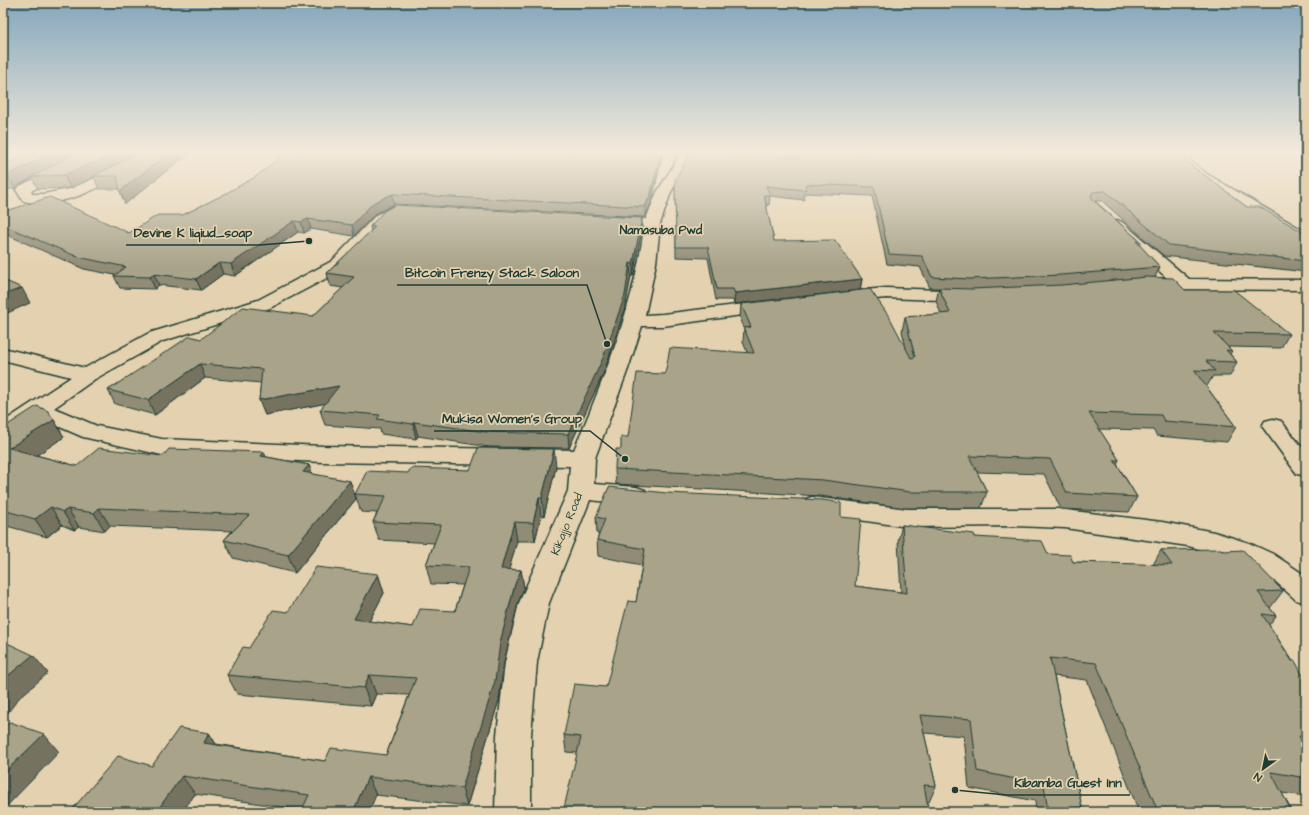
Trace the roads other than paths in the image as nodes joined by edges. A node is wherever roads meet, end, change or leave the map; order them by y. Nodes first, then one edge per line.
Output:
1 (23, 191) edge
2 (76, 191) edge
3 (665, 191) edge
4 (1226, 191) edge
5 (410, 210) edge
6 (1104, 213) edge
7 (596, 221) edge
8 (652, 224) junction
9 (1306, 239) edge
10 (1184, 284) junction
11 (1133, 285) edge
12 (1306, 285) edge
13 (982, 295) edge
14 (827, 299) edge
15 (789, 304) edge
16 (634, 321) junction
17 (3, 354) edge
18 (88, 375) junction
19 (37, 409) junction
20 (1273, 426) dead end
21 (3, 432) edge
22 (583, 458) junction
23 (1306, 468) edge
24 (581, 491) junction
25 (659, 498) edge
26 (789, 505) edge
27 (1306, 592) edge
28 (513, 812) edge

1 - 2 street
3 - 8 street, Kikajjo Road
4 - 9 street
5 - 18 street
6 - 10 street
7 - 8 street
8 - 16 street, Kikajjo Road
10 - 11 street
10 - 12 street
13 - 14 street
15 - 16 street
16 - 22 street, Kikajjo Road
17 - 18 street
18 - 19 street
19 - 21 street
19 - 22 street
20 - 23 street
22 - 24 street, Kikajjo Road
24 - 25 street
24 - 28 street, Kikajjo Road
26 - 27 street

